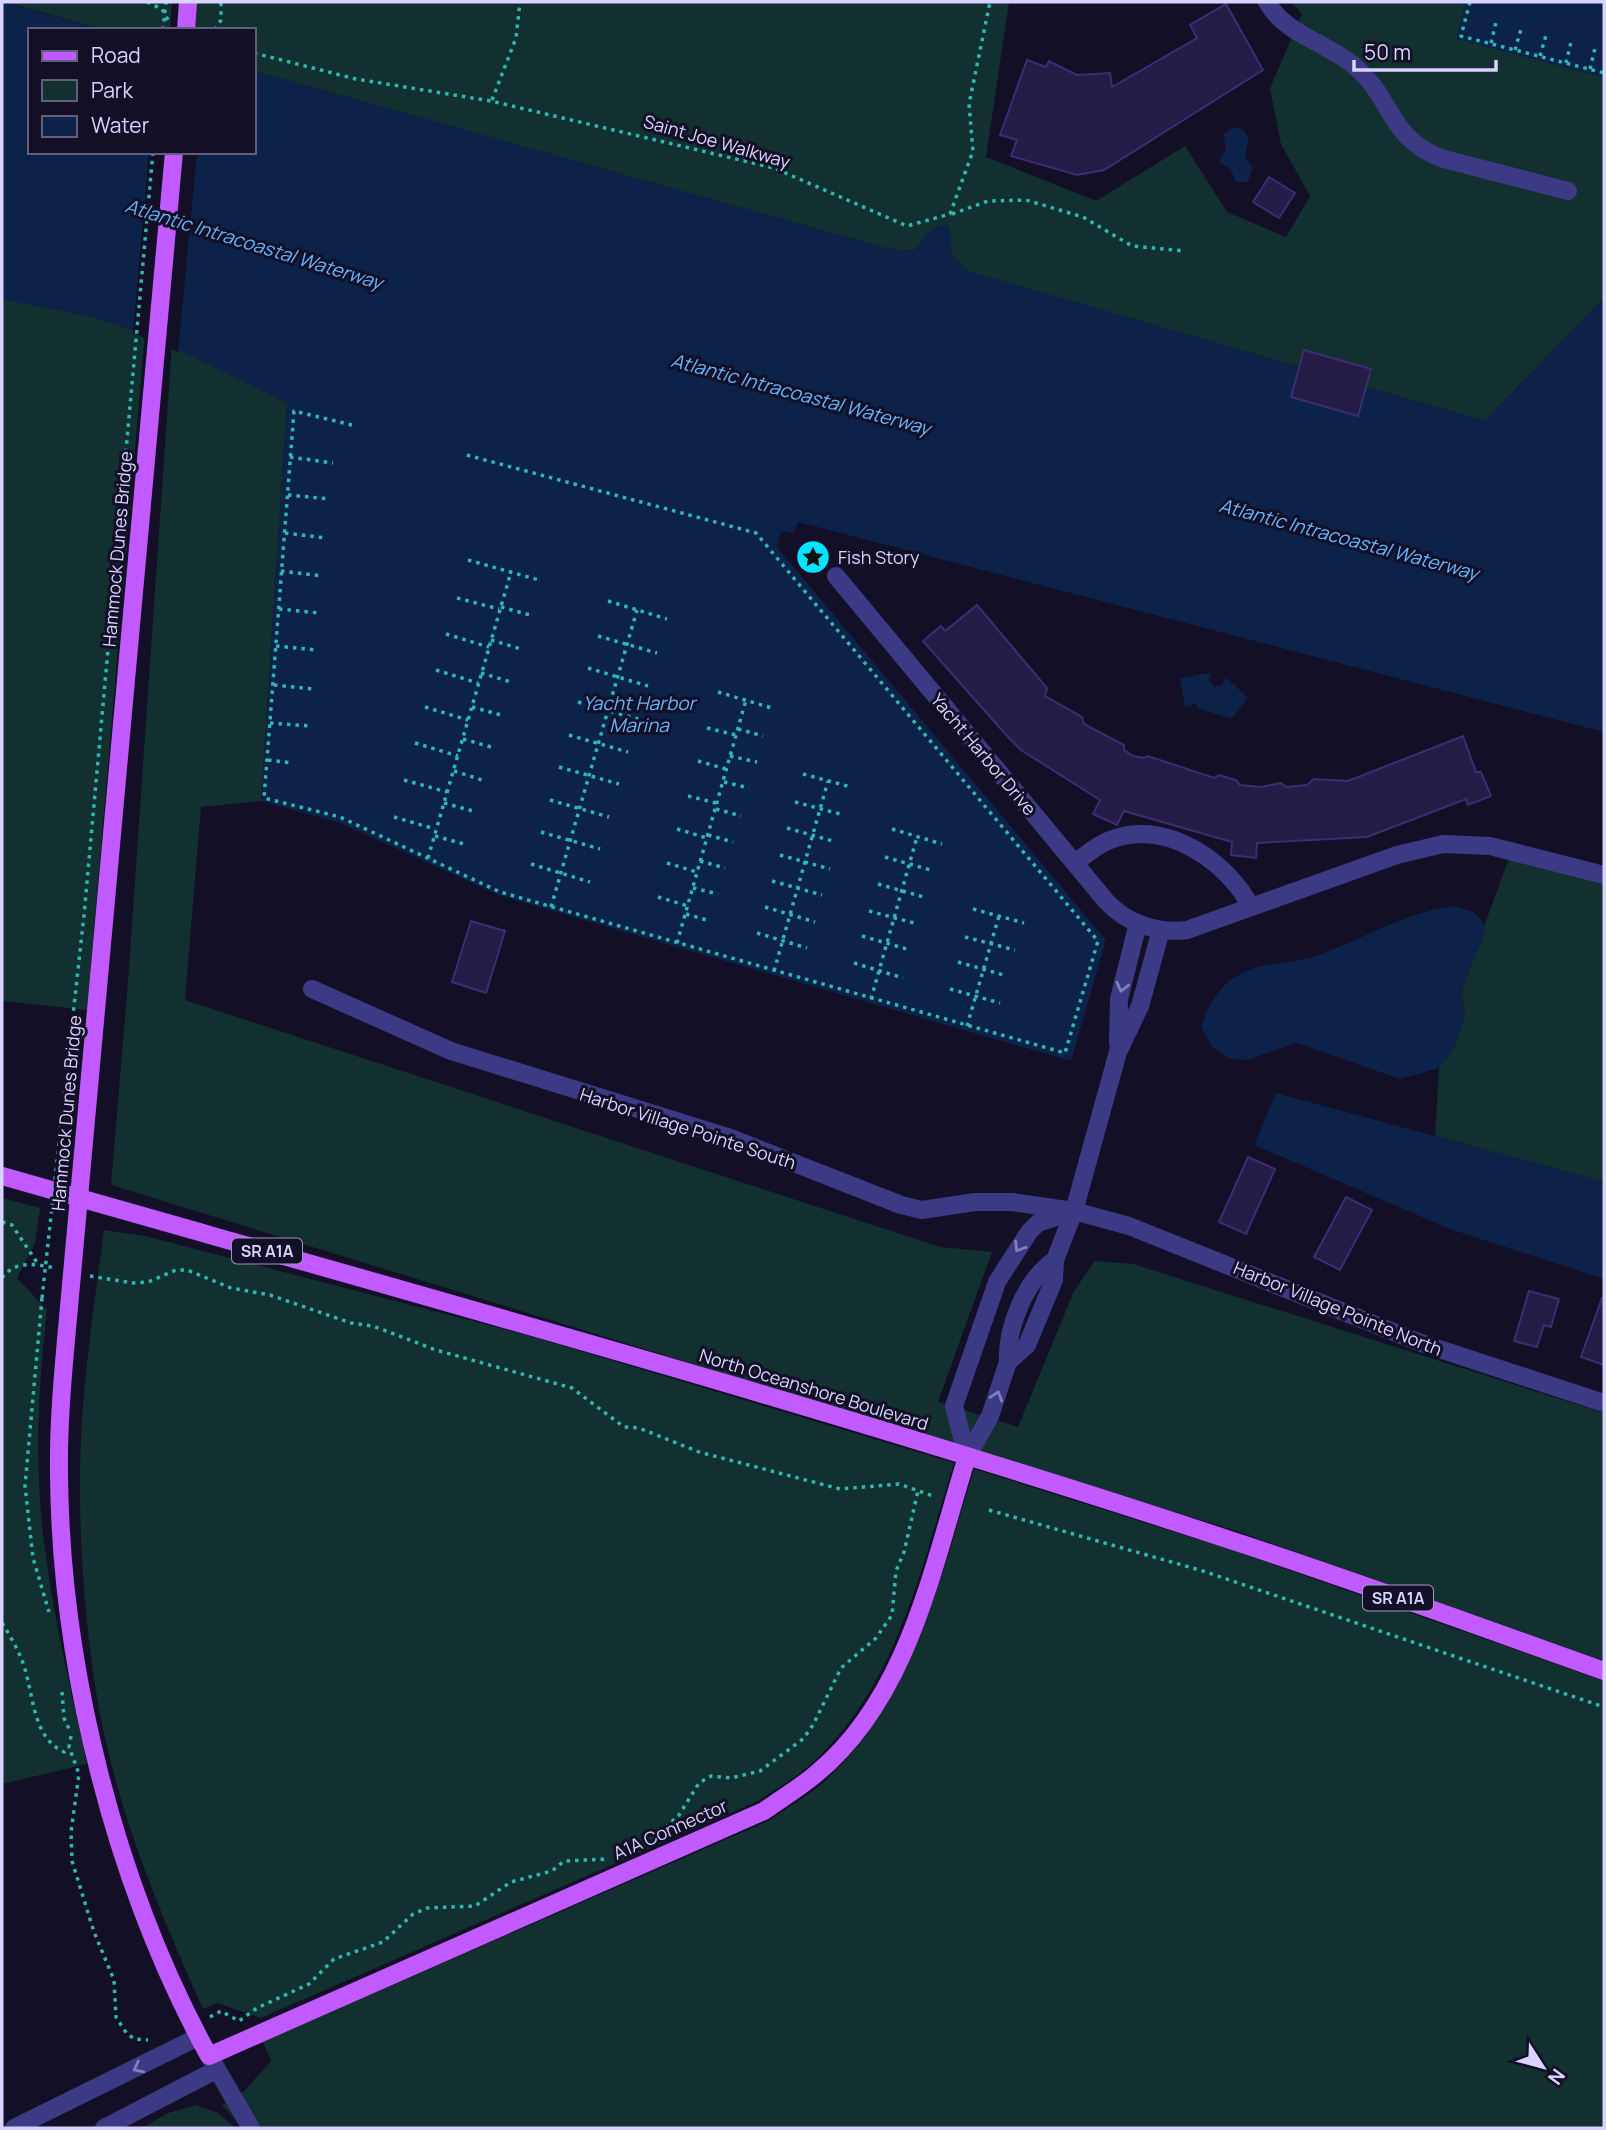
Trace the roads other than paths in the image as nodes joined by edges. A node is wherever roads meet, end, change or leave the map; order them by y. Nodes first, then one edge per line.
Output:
1 (188, 2) edge
2 (1267, 2) edge
3 (180, 28) edge
4 (174, 154) edge
5 (1568, 191) dead end
6 (835, 576) dead end
7 (1075, 863) junction
8 (1604, 875) edge
9 (1251, 907) junction
10 (1138, 923) junction
11 (1161, 930) junction
12 (312, 989) dead end
13 (1118, 1052) junction
14 (2, 1176) edge
15 (1074, 1211) junction
16 (1055, 1260) junction
17 (997, 1282) junction
18 (1027, 1293) junction
19 (978, 1334) junction
20 (1007, 1343) junction
21 (1008, 1362) junction
22 (1604, 1403) edge
23 (967, 1457) junction
24 (1604, 1671) edge
25 (198, 2037) junction
26 (213, 2063) junction
27 (15, 2128) edge
28 (104, 2128) edge
29 (251, 2128) edge

1 - 3 main road
2 - 5 street
4 - 25 main road, Hammock Dunes Bridge, bridge
6 - 7 street, Yacht Harbor Drive
7 - 9 street
7 - 10 street, Yacht Harbor Drive
8 - 9 street, Yacht Harbor Drive
9 - 11 street, Yacht Harbor Drive
10 - 11 street, Yacht Harbor Drive
10 -> 13 street
11 - 13 street
12 - 15 street, Harbor Village Pointe South
13 - 15 street
14 - 23 main road, North Oceanshore Boulevard / SR A1A
15 - 16 street
15 -> 17 street
15 - 22 street, Harbor Village Pointe North
16 - 18 street
16 - 21 street
17 - 18 street
17 - 19 street
18 - 20 street
19 - 20 street
19 - 23 street
20 - 21 street
23 -> 21 street
23 - 24 main road, North Oceanshore Boulevard / SR A1A
23 - 26 main road, A1A Connector
25 - 26 main road, Hammock Dunes Bridge
25 -> 27 street
26 - 28 street
26 - 29 street

